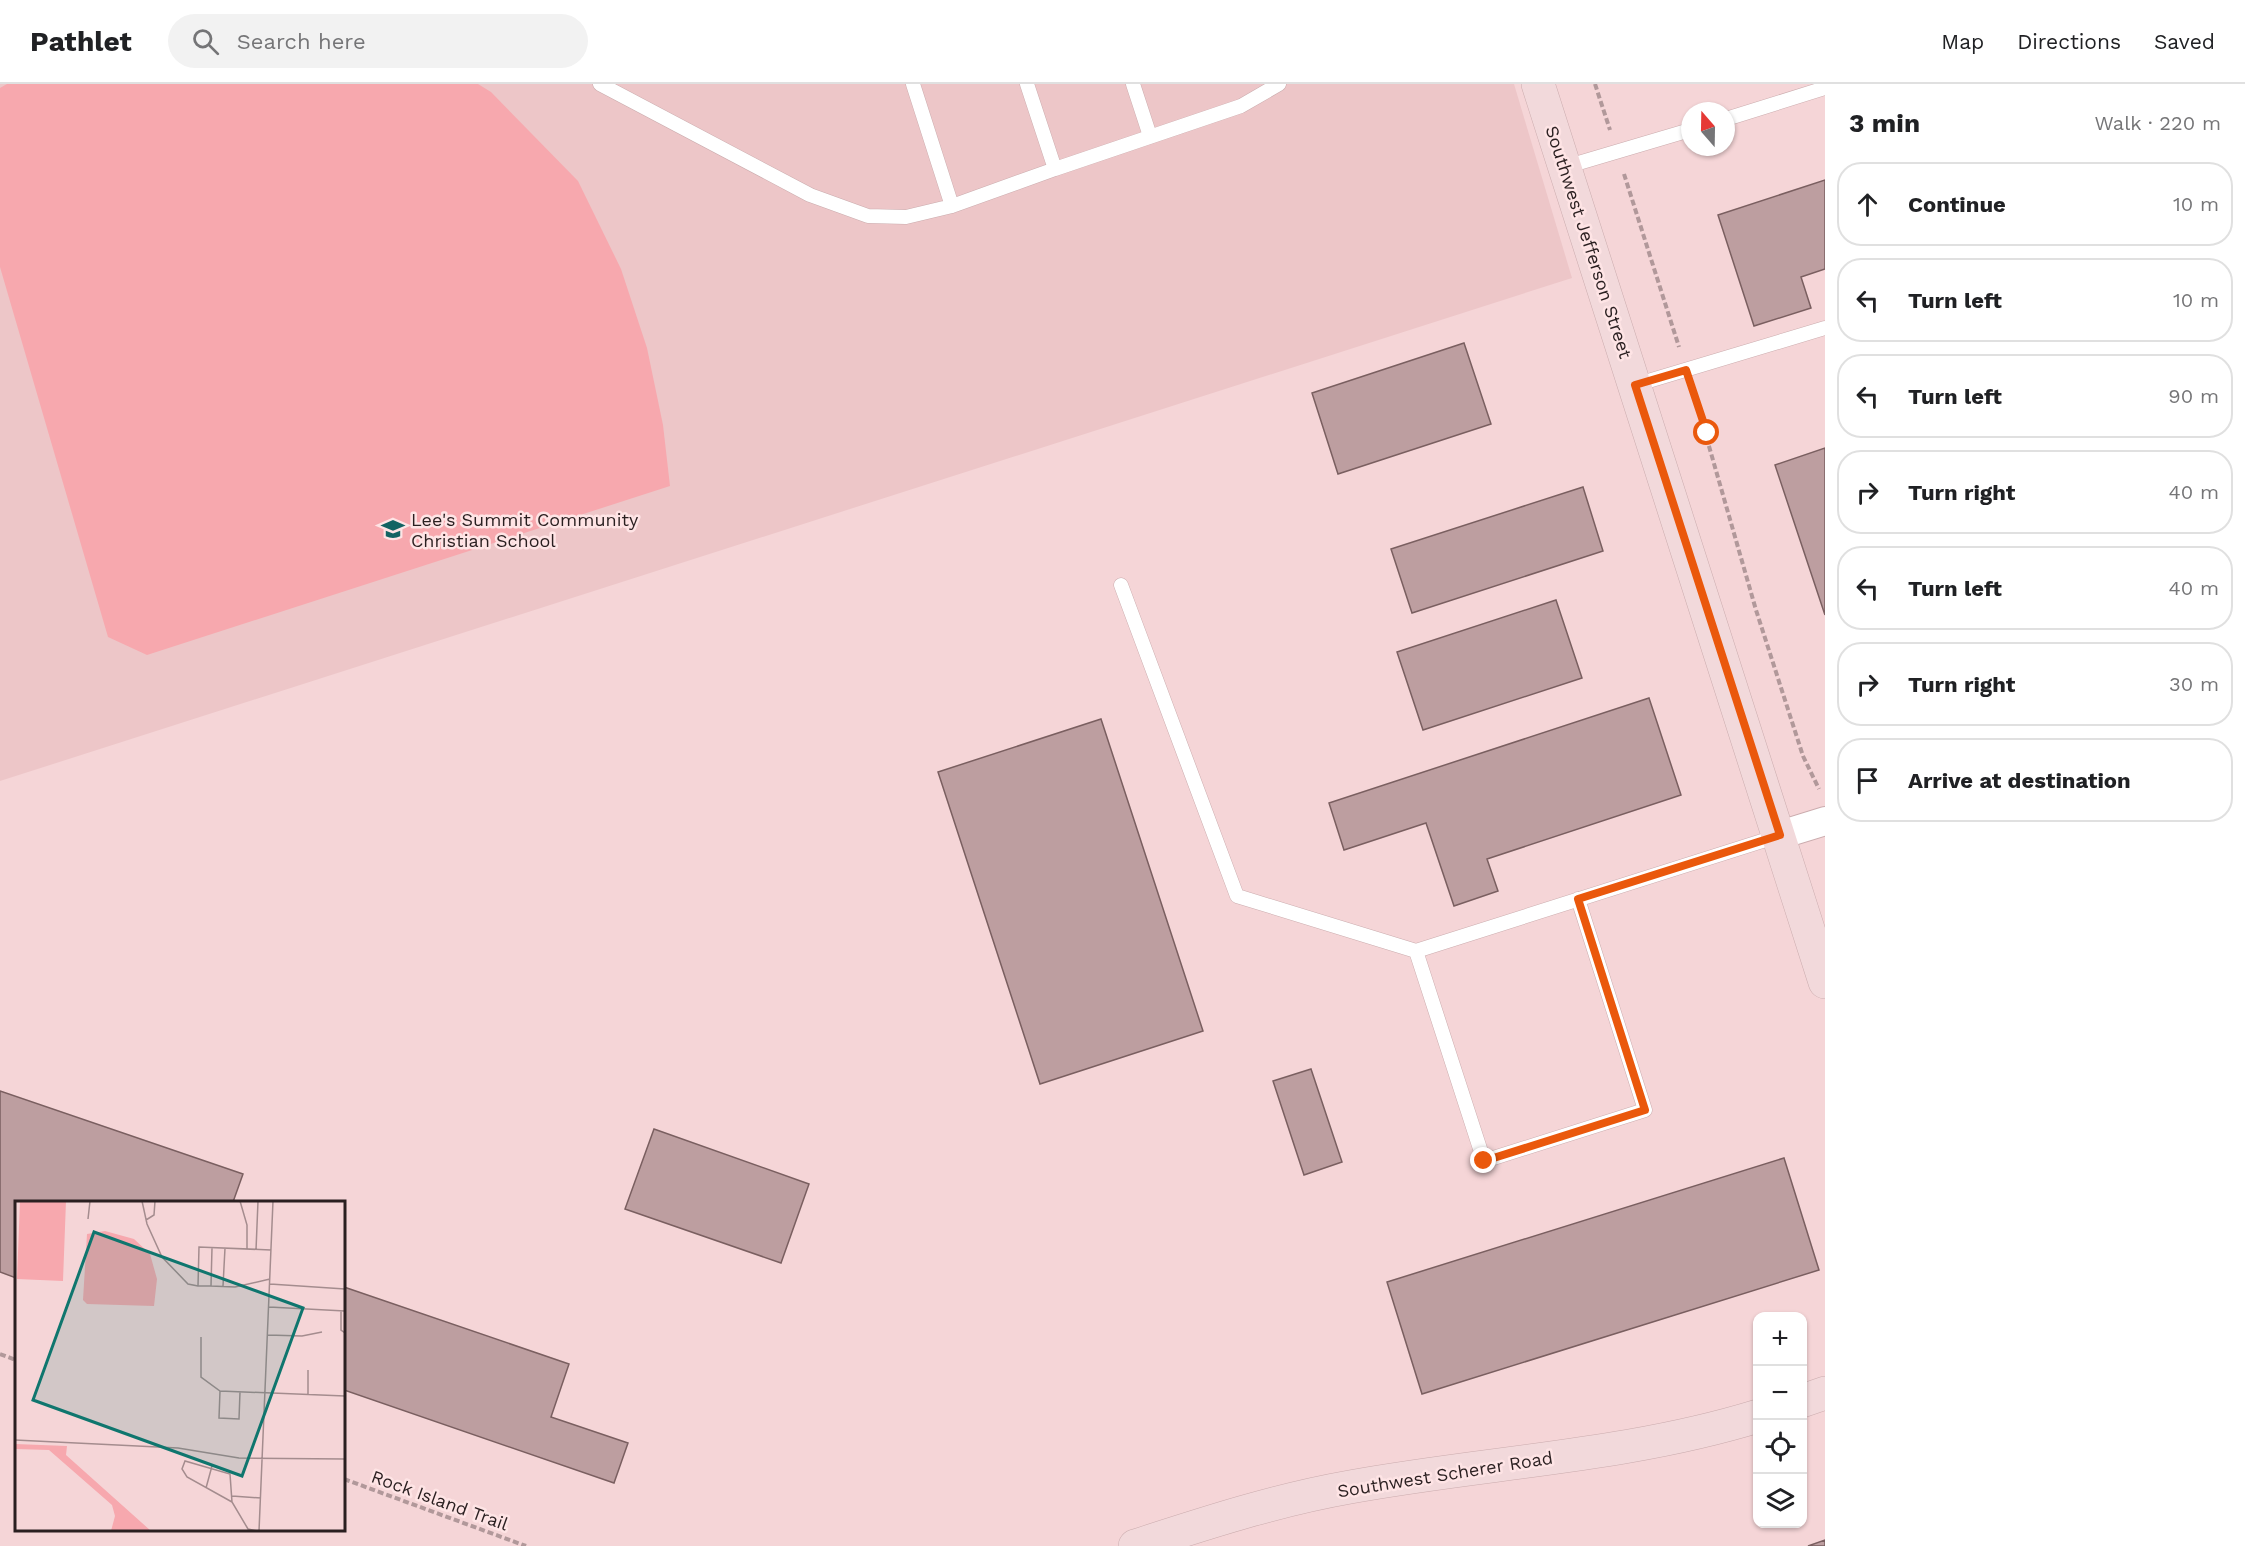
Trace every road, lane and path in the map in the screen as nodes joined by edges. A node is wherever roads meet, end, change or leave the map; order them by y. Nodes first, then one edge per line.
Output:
1 (600, 84) edge
2 (913, 84) edge
3 (1027, 84) edge
4 (1133, 84) edge
5 (1279, 84) edge
6 (1538, 84) edge
7 (1595, 84) edge
8 (1825, 88) edge
9 (1735, 116) edge
10 (1681, 133) edge
11 (1150, 136) junction
12 (1617, 152) junction
13 (1565, 167) junction
14 (1055, 169) junction
15 (952, 206) junction
16 (1825, 328) edge
17 (1686, 370) junction
18 (1635, 385) junction
19 (1121, 585) dead end
20 (1823, 809) edge
21 (1780, 835) junction
22 (1578, 899) junction
23 (1416, 951) junction
24 (1825, 982) edge
25 (0, 1354) edge
26 (15, 1360) edge
27 (1825, 1393) edge
28 (1807, 1400) edge
29 (1753, 1417) edge
30 (345, 1479) edge
31 (526, 1546) edge
32 (1135, 1546) edge

1 - 15 lane
2 - 15 lane
3 - 14 lane
4 - 11 lane
5 - 11 lane
6 - 13 street, Southwest Jefferson Street
7 - 12 path
8 - 9 lane
10 - 12 lane
11 - 14 lane
12 - 13 lane
12 - 17 path
13 - 18 street, Southwest Jefferson Street
14 - 15 lane
16 - 17 lane
17 - 18 lane
17 - 20 path
18 - 21 street, Southwest Jefferson Street
19 - 23 lane
20 - 21 street
21 - 22 lane
21 - 24 street, Southwest Jefferson Street
22 - 23 lane
22 - 23 lane
25 - 26 path
27 - 28 street
29 - 32 street, Southwest Scherer Road
30 - 31 path, Rock Island Trail

